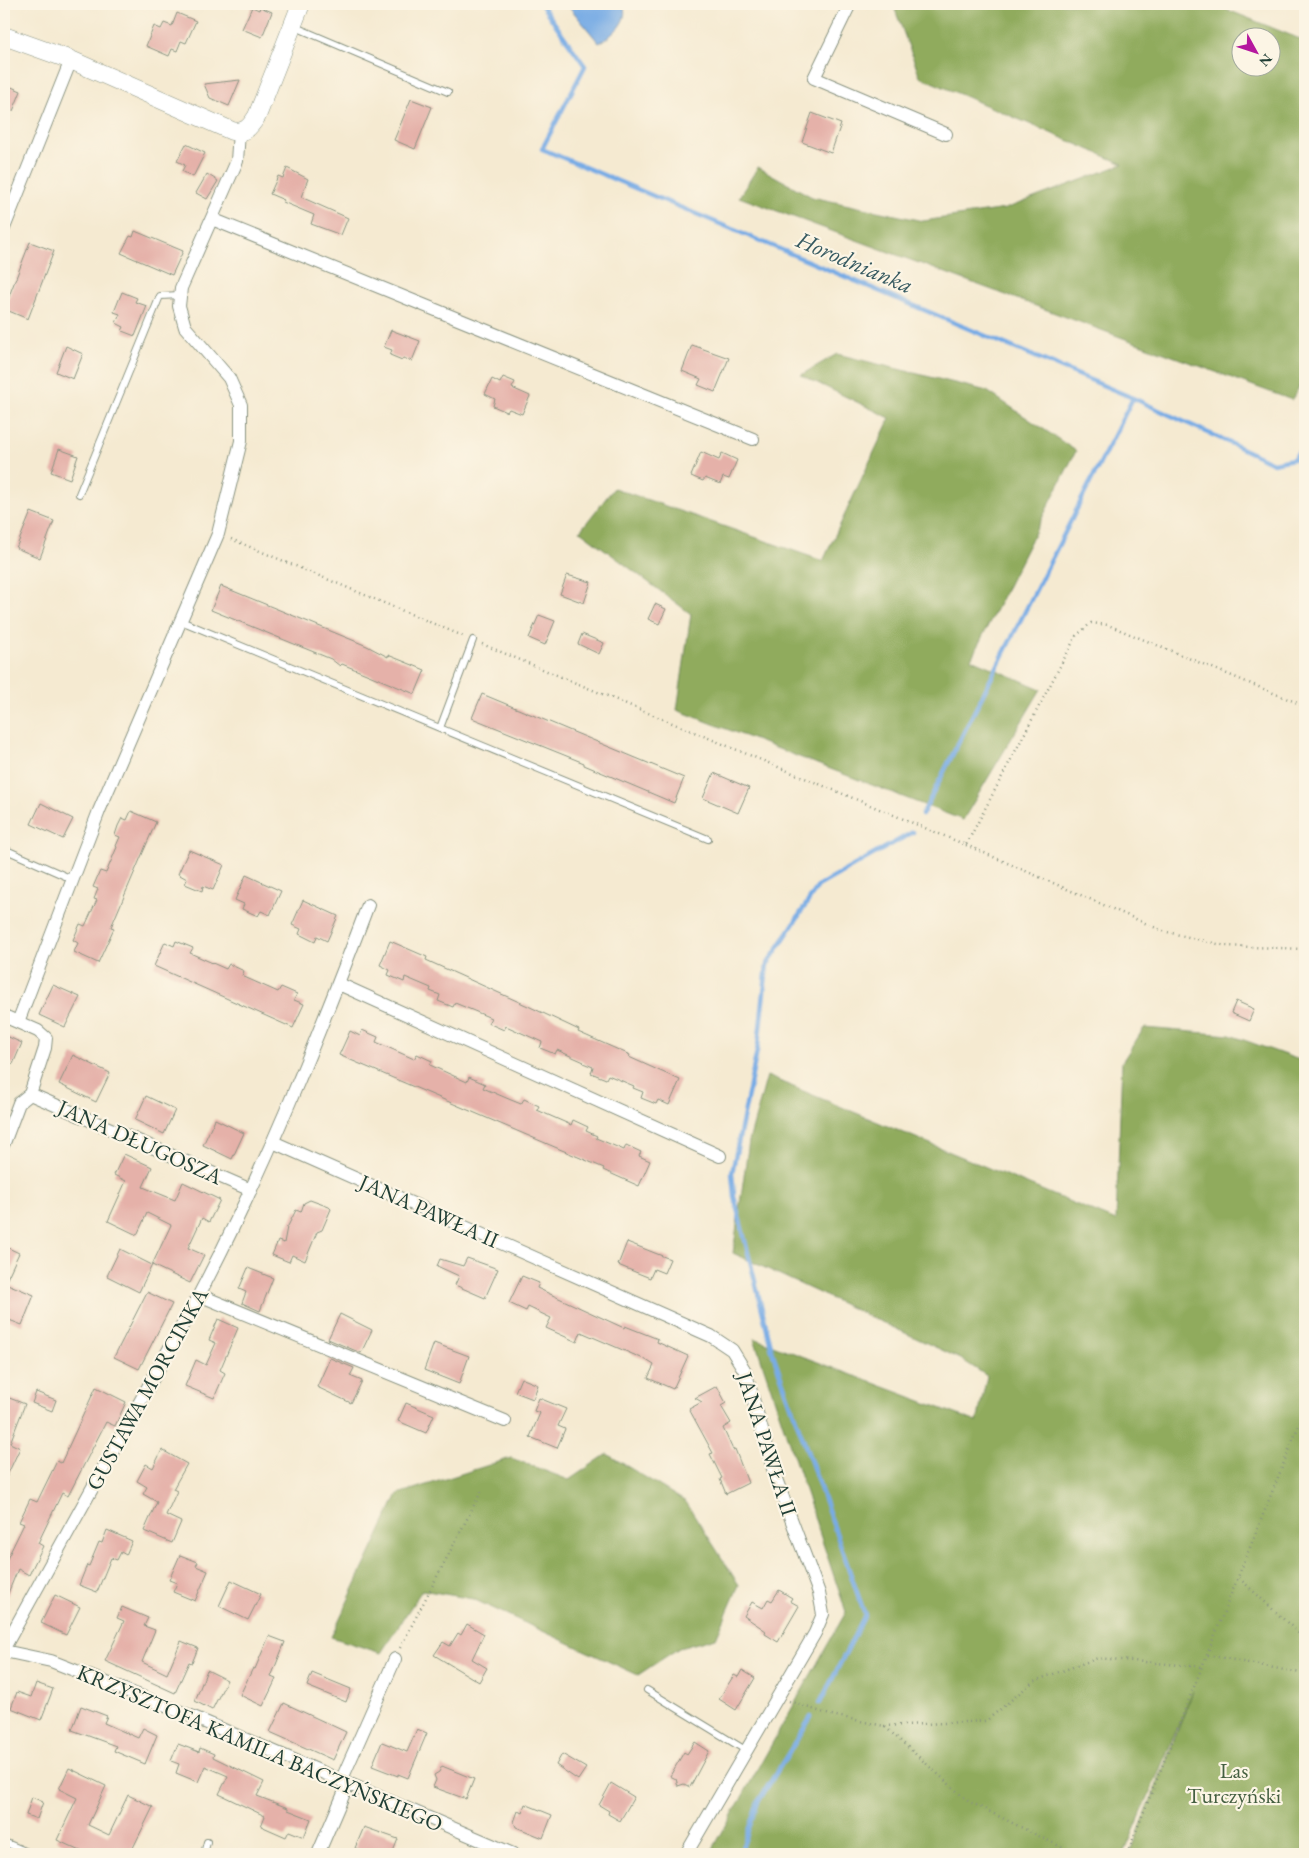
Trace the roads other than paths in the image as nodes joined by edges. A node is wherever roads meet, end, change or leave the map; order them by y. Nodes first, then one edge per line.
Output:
1 (301, 4) edge
2 (850, 4) edge
3 (293, 26) junction
4 (4, 36) edge
5 (71, 60) junction
6 (448, 92) dead end
7 (239, 132) junction
8 (946, 134) dead end
9 (212, 219) junction
10 (4, 228) edge
11 (180, 295) junction
12 (753, 439) dead end
13 (79, 494) dead end
14 (181, 621) junction
15 (473, 640) road end
16 (440, 728) junction
17 (708, 839) dead end
18 (4, 849) edge
19 (72, 879) junction
20 (368, 905) dead end
21 (338, 984) junction
22 (4, 1016) edge
23 (18, 1022) junction
24 (30, 1094) junction
25 (272, 1142) junction
26 (4, 1143) edge
27 (720, 1156) dead end
28 (251, 1190) junction
29 (199, 1295) junction
30 (505, 1421) dead end
31 (4, 1649) edge
32 (395, 1659) road end
33 (647, 1690) dead end
34 (747, 1750) junction
35 (345, 1783) junction
36 (4, 1842) edge
37 (207, 1842) dead end
38 (32, 1854) edge
39 (204, 1854) edge
40 (318, 1854) edge
41 (513, 1854) edge
42 (686, 1854) edge

1 - 3 street
2 - 8 street
3 - 6 lane
3 - 7 street
4 - 5 street
5 - 7 street
5 - 10 street
7 - 9 street
9 - 11 street
9 - 12 street
11 - 13 lane
11 - 14 street
14 - 16 lane
14 - 19 street
15 - 16 lane
16 - 17 lane
18 - 19 lane
19 - 23 street
20 - 21 street, GUSTAWA MORCINKA
21 - 25 street, GUSTAWA MORCINKA
21 - 27 street
22 - 23 street
23 - 24 street, JANA DŁUGOSZA
24 - 26 street, JANA DŁUGOSZA
24 - 28 street, JANA DŁUGOSZA
25 - 28 street, GUSTAWA MORCINKA
25 - 34 street, JANA PAWŁA II
28 - 29 street, GUSTAWA MORCINKA
29 - 30 street
29 - 31 street, GUSTAWA MORCINKA
31 - 35 street, KRZYSZTOFA KAMILA BACZYŃSKIEGO
32 - 35 street
33 - 34 lane
34 - 42 street, JANA PAWŁA II
35 - 40 street
35 - 41 street, KRZYSZTOFA KAMILA BACZYŃSKIEGO
36 - 38 lane
37 - 39 lane

